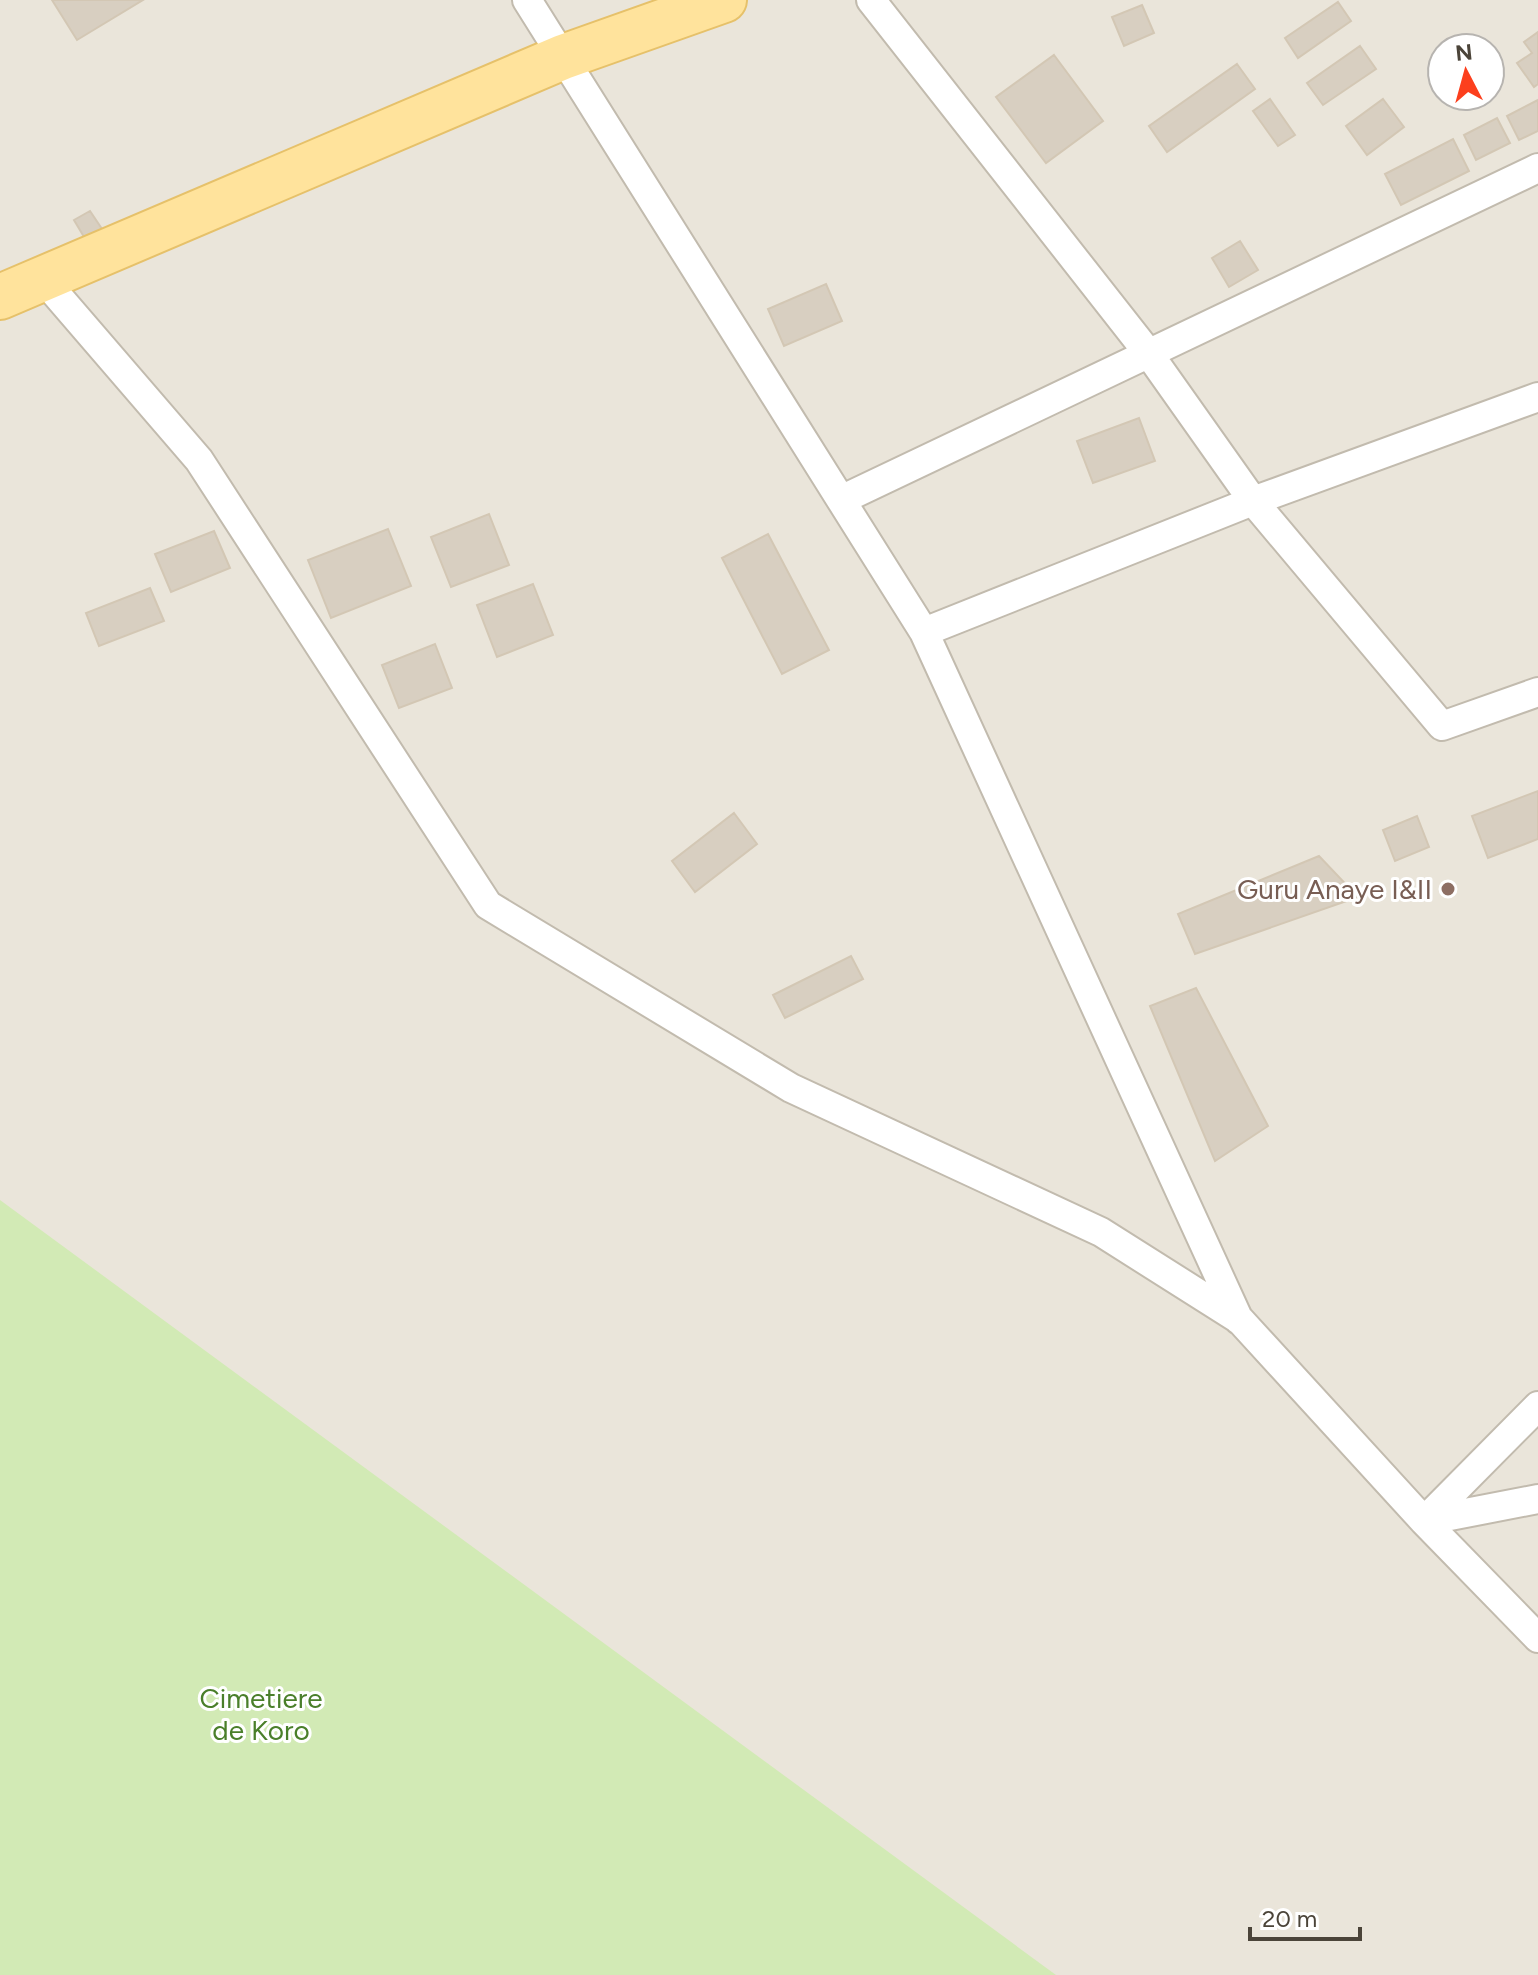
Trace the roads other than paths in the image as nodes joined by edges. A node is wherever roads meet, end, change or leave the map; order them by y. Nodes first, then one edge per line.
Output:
1 (527, 0) edge
2 (724, 0) edge
3 (871, 0) edge
4 (563, 57) junction
5 (1538, 168) edge
6 (44, 280) junction
7 (0, 297) edge
8 (1149, 354) junction
9 (1533, 408) edge
10 (841, 500) junction
11 (1253, 501) junction
12 (924, 632) junction
13 (1538, 692) edge
14 (1240, 1320) junction
15 (1538, 1406) edge
16 (1538, 1499) edge
17 (1424, 1521) junction
18 (1538, 1638) edge

1 - 4 street
2 - 4 main road
3 - 8 street
4 - 6 main road
4 - 10 street
5 - 8 street
6 - 7 main road
6 - 14 street
8 - 10 street
8 - 11 street
9 - 11 street
10 - 12 street
11 - 12 street
11 - 13 street
12 - 14 street
14 - 17 street
15 - 17 street
16 - 17 street
17 - 18 street

